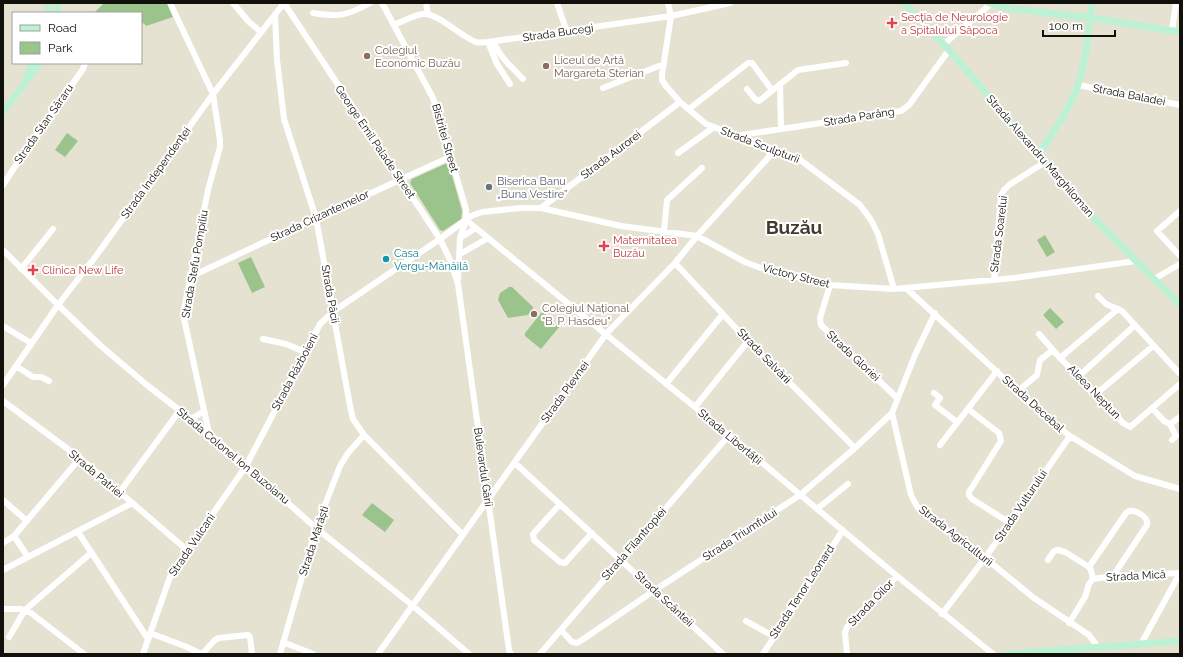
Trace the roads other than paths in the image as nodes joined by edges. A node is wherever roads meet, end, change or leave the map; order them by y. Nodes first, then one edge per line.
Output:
1 (170, 3) edge
2 (233, 3) edge
3 (284, 3) edge
4 (370, 3) edge
5 (382, 3) edge
6 (426, 3) edge
7 (557, 3) edge
8 (668, 3) edge
9 (702, 3) edge
10 (730, 3) edge
11 (904, 3) edge
12 (990, 3) edge
13 (1092, 3) edge
14 (1176, 3) edge
15 (699, 10) junction
16 (312, 13) dead end
17 (428, 14) junction
18 (275, 15) junction
19 (671, 16) junction
20 (1090, 18) junction
21 (394, 25) junction
22 (1172, 30) junction
23 (261, 32) junction
24 (567, 32) junction
25 (1180, 32) edge
26 (491, 42) junction
27 (944, 44) junction
28 (949, 50) junction
29 (846, 62) dead end
30 (32, 64) edge
31 (39, 64) edge
32 (85, 64) edge
33 (664, 64) junction
34 (524, 79) dead end
35 (25, 82) junction
36 (510, 84) dead end
37 (780, 84) junction
38 (1078, 85) junction
39 (602, 88) dead end
40 (747, 89) dead end
41 (772, 90) junction
42 (213, 94) junction
43 (680, 102) junction
44 (1180, 105) edge
45 (689, 109) junction
46 (3, 112) edge
47 (714, 127) junction
48 (780, 129) junction
49 (739, 136) junction
50 (776, 150) junction
51 (678, 153) dead end
52 (1039, 154) junction
53 (450, 157) junction
54 (1045, 162) junction
55 (702, 168) dead end
56 (400, 180) junction
57 (3, 185) edge
58 (541, 208) junction
59 (1180, 211) edge
60 (316, 218) junction
61 (466, 220) junction
62 (476, 228) junction
63 (53, 230) dead end
64 (664, 232) junction
65 (697, 236) junction
66 (460, 238) junction
67 (488, 238) junction
68 (440, 239) junction
69 (3, 250) edge
70 (460, 254) junction
71 (1180, 256) edge
72 (1136, 261) junction
73 (675, 263) junction
74 (1180, 264) edge
75 (22, 268) junction
76 (190, 277) junction
77 (1154, 279) junction
78 (994, 280) junction
79 (458, 284) junction
80 (830, 285) junction
81 (906, 288) junction
82 (894, 289) junction
83 (1098, 296) dead end
84 (58, 305) junction
85 (1180, 305) edge
86 (1118, 309) junction
87 (334, 311) junction
88 (935, 313) junction
89 (723, 314) junction
90 (3, 326) edge
91 (1134, 326) junction
92 (606, 334) junction
93 (1039, 334) dead end
94 (263, 339) dead end
95 (748, 341) junction
96 (31, 343) junction
97 (1153, 346) junction
98 (1053, 350) junction
99 (305, 352) junction
100 (1060, 358) junction
101 (15, 364) junction
102 (996, 371) junction
103 (1180, 374) edge
104 (1079, 376) junction
105 (49, 382) dead end
106 (666, 384) junction
107 (1180, 384) edge
108 (3, 385) edge
109 (1018, 391) junction
110 (934, 393) dead end
111 (1096, 394) junction
112 (898, 398) junction
113 (3, 400) edge
114 (694, 408) junction
115 (968, 408) junction
116 (1152, 408) junction
117 (180, 410) junction
118 (204, 411) junction
119 (892, 414) junction
120 (1180, 417) edge
121 (191, 419) junction
122 (957, 422) junction
123 (1170, 424) junction
124 (209, 433) junction
125 (364, 435) junction
126 (729, 435) junction
127 (1070, 436) junction
128 (1172, 440) dead end
129 (940, 445) dead end
130 (855, 448) junction
131 (80, 458) junction
132 (515, 463) junction
133 (246, 466) junction
134 (848, 484) dead end
135 (1180, 489) edge
136 (119, 493) junction
137 (800, 495) junction
138 (3, 500) edge
139 (488, 501) junction
140 (132, 503) junction
141 (560, 504) junction
142 (818, 509) junction
143 (27, 521) junction
144 (1010, 523) junction
145 (316, 528) junction
146 (843, 530) junction
147 (78, 532) junction
148 (592, 533) junction
149 (463, 535) junction
150 (14, 536) junction
151 (3, 544) edge
152 (187, 550) junction
153 (91, 553) junction
154 (28, 557) junction
155 (985, 558) junction
156 (621, 559) junction
157 (1048, 560) dead end
158 (1089, 567) junction
159 (3, 570) edge
160 (1180, 573) edge
161 (897, 576) junction
162 (1113, 576) junction
163 (1093, 580) junction
164 (655, 590) junction
165 (412, 605) junction
166 (3, 609) edge
167 (25, 610) junction
168 (942, 614) junction
169 (746, 621) dead end
170 (1070, 623) junction
171 (561, 630) junction
172 (149, 636) junction
173 (773, 636) junction
174 (9, 637) dead end
175 (283, 642) junction
176 (1180, 642) edge
177 (1141, 644) junction
178 (1098, 647) junction
179 (510, 653) edge
180 (84, 654) edge
181 (142, 654) edge
182 (202, 654) edge
183 (252, 654) edge
184 (280, 654) edge
185 (313, 654) edge
186 (378, 654) edge
187 (469, 654) edge
188 (540, 654) edge
189 (723, 654) edge
190 (762, 654) edge
191 (847, 654) edge
192 (993, 654) edge
193 (1007, 654) edge

1 - 42 street, Strada Stefu Pompiliu
2 - 23 street
3 - 18 street, Strada Independenței
3 - 56 street, George Emil Palade Street
4 - 16 street
5 - 21 street, Bistritei Street
6 - 17 street
7 - 24 street
8 - 19 street
9 - 15 street
10 - 15 street, Strada Bucegi
11 - 27 main road, Strada Alexandru Marghiloman
12 - 20 main road
12 - 27 street
13 - 20 main road
14 - 22 street
15 - 19 street, Strada Bucegi
17 - 21 street
17 - 26 street, Strada Bucegi
18 - 23 street, Strada Independenței
18 - 60 street, Strada Păcii
19 - 24 street, Strada Bucegi
19 - 33 street, Strada Sculpturii
20 - 22 main road
20 - 38 main road
21 - 53 street, Bistritei Street
22 - 25 main road
23 - 42 street, Strada Independenței
24 - 26 street, Strada Bucegi
26 - 34 street
26 - 36 street
27 - 28 main road, Strada Alexandru Marghiloman
28 - 48 street, Strada Parâng
28 - 52 main road, Strada Alexandru Marghiloman
29 - 37 street
30 - 35 main road
31 - 35 main road
32 - 57 street, Strada Stan Săraru
33 - 39 street
33 - 43 street, Strada Sculpturii
35 - 46 main road
37 - 41 street
37 - 48 street
38 - 44 street, Strada Baladei
38 - 52 main road
40 - 41 street
41 - 45 street
42 - 76 street, Strada Stefu Pompiliu
42 - 84 street, Strada Independenței
43 - 45 street, Strada Sculpturii
43 - 58 street, Strada Aurorei
45 - 47 street, Strada Sculpturii
47 - 49 street, Strada Sculpturii
47 - 51 street
48 - 49 street, Strada Parâng
49 - 50 street, Strada Sculpturii
50 - 65 street, Strada Plevnei
50 - 82 street, Strada Sculpturii
52 - 54 main road, Strada Alexandru Marghiloman
53 - 56 street, Strada Crizantemelor
53 - 61 street, Bistritei Street
54 - 72 main road, Strada Alexandru Marghiloman
54 - 78 street, Strada Soarelui
55 - 64 street
56 - 60 street, Strada Crizantemelor
56 - 68 street, George Emil Palade Street
58 - 61 street, Victory Street
58 - 64 street, Victory Street
59 - 71 street
60 - 76 street, Strada Crizantemelor
60 - 87 street, Strada Păcii
61 - 62 street, Strada Libertății
61 - 66 street, Bistritei Street
61 - 68 street, Victory Street
62 - 66 street
62 - 67 street, Strada Libertății
63 - 75 street
64 - 65 street, Victory Street
65 - 73 street, Strada Plevnei
65 - 80 street, Victory Street
66 - 70 street, Bistritei Street
67 - 70 street
67 - 92 street, Strada Libertății
68 - 79 street, George Emil Palade Street
68 - 87 street, Strada Războieni
69 - 75 street, Strada Colonel Ion Buzoianu
70 - 79 street, Bistritei Street
72 - 77 main road, Strada Alexandru Marghiloman
72 - 78 street, Victory Street
73 - 89 street, Strada Salvării
73 - 92 street, Strada Plevnei
74 - 77 street
75 - 84 street, Strada Colonel Ion Buzoianu
76 - 118 street, Strada Stefu Pompiliu
77 - 85 main road, Strada Alexandru Marghiloman
78 - 81 street, Victory Street
79 - 139 street, Bulevardul Gării
80 - 82 street, Victory Street
80 - 112 street, Strada Gloriei
81 - 82 street, Victory Street
81 - 88 street, Strada Decebal
83 - 86 street
84 - 96 street, Strada Independenței
84 - 117 street, Strada Colonel Ion Buzoianu
86 - 91 street
86 - 100 street
87 - 99 street, Strada Războieni
87 - 125 street, Strada Păcii
88 - 102 street, Strada Decebal
88 - 112 street
89 - 95 street, Strada Salvării
89 - 106 street
90 - 96 street
91 - 97 street
91 - 104 street
92 - 106 street, Strada Libertății
92 - 132 street, Strada Plevnei
93 - 98 street, Aleea Neptun
94 - 99 street
95 - 114 street
95 - 130 street, Strada Salvării
96 - 101 street, Strada Independenței
97 - 103 street
97 - 111 street
98 - 100 street, Aleea Neptun
98 - 109 street
99 - 133 street, Strada Războieni
100 - 104 street, Aleea Neptun
101 - 105 street
101 - 108 street, Strada Independenței
102 - 109 street, Strada Decebal
102 - 115 street
104 - 111 street, Aleea Neptun
106 - 114 street, Strada Libertății
107 - 116 street, Aleea Neptun
109 - 127 street, Strada Decebal
110 - 122 street
111 - 116 street, Aleea Neptun
112 - 119 street
113 - 131 street, Strada Patriei
114 - 126 street, Strada Libertății
115 - 122 street
115 - 144 street
116 - 123 street
117 - 121 street, Strada Colonel Ion Buzoianu
117 - 136 street
118 - 121 street
118 - 124 street, Strada Stefu Pompiliu
119 - 130 street, Strada Triumfului
119 - 155 street, Strada Agriculturii
120 - 123 street
121 - 124 street, Strada Colonel Ion Buzoianu
122 - 129 street
123 - 128 street
124 - 133 street, Strada Colonel Ion Buzoianu
125 - 145 street, Strada Mărăști
125 - 149 street, Strada Păcii
126 - 137 street, Strada Libertății
126 - 156 street, Strada Filantropiei
127 - 135 street, Strada Decebal
127 - 144 street, Strada Vulturului
130 - 137 street, Strada Triumfului
131 - 136 street, Strada Patriei
131 - 143 street
132 - 139 street, Strada Plevnei
132 - 141 street, Strada Scânteii
133 - 145 street, Strada Colonel Ion Buzoianu
133 - 152 street, Strada Vulcani
134 - 142 street
136 - 140 street, Strada Patriei
137 - 142 street, Strada Libertății
137 - 164 street, Strada Triumfului
138 - 143 street
139 - 149 street, Strada Plevnei
139 - 179 street, Bulevardul Gării
140 - 147 street
140 - 152 street, Strada Patriei
141 - 148 street, Strada Scânteii
141 - 148 street
142 - 146 street, Strada Libertății
143 - 150 street
144 - 155 street, Strada Vulturului
145 - 165 street, Strada Colonel Ion Buzoianu
145 - 175 street, Strada Mărăști
146 - 161 street, Strada Libertății
146 - 173 street, Strada Tenor Leonard
147 - 153 street
147 - 154 street
148 - 156 street, Strada Scânteii
149 - 165 street, Strada Plevnei
150 - 151 street
150 - 154 street
152 - 172 street, Strada Vulcani
153 - 167 street
153 - 172 street
154 - 159 street
155 - 168 street, Strada Vulturului
155 - 170 street, Strada Agriculturii
156 - 164 street, Strada Scânteii
156 - 171 street, Strada Filantropiei
157 - 158 street
158 - 162 street
158 - 163 street
160 - 162 street, Strada Mică
160 - 177 street, Strada Mică
161 - 168 street, Strada Libertății
161 - 191 street, Strada Oilor
162 - 163 street, Strada Mică
163 - 170 street
164 - 171 street, Strada Triumfului
164 - 189 street, Strada Scânteii
165 - 186 street, Strada Plevnei
165 - 187 street, Strada Colonel Ion Buzoianu
166 - 167 street
167 - 174 street
167 - 180 street
168 - 192 street, Strada Libertății
169 - 173 street
170 - 178 street, Strada Agriculturii
171 - 188 street, Strada Filantropiei
172 - 181 street, Strada Vulcani
172 - 182 street
173 - 190 street, Strada Tenor Leonard
175 - 184 street, Strada Mărăști
175 - 185 street
176 - 177 main road
177 - 178 main road
178 - 193 main road
182 - 183 street

